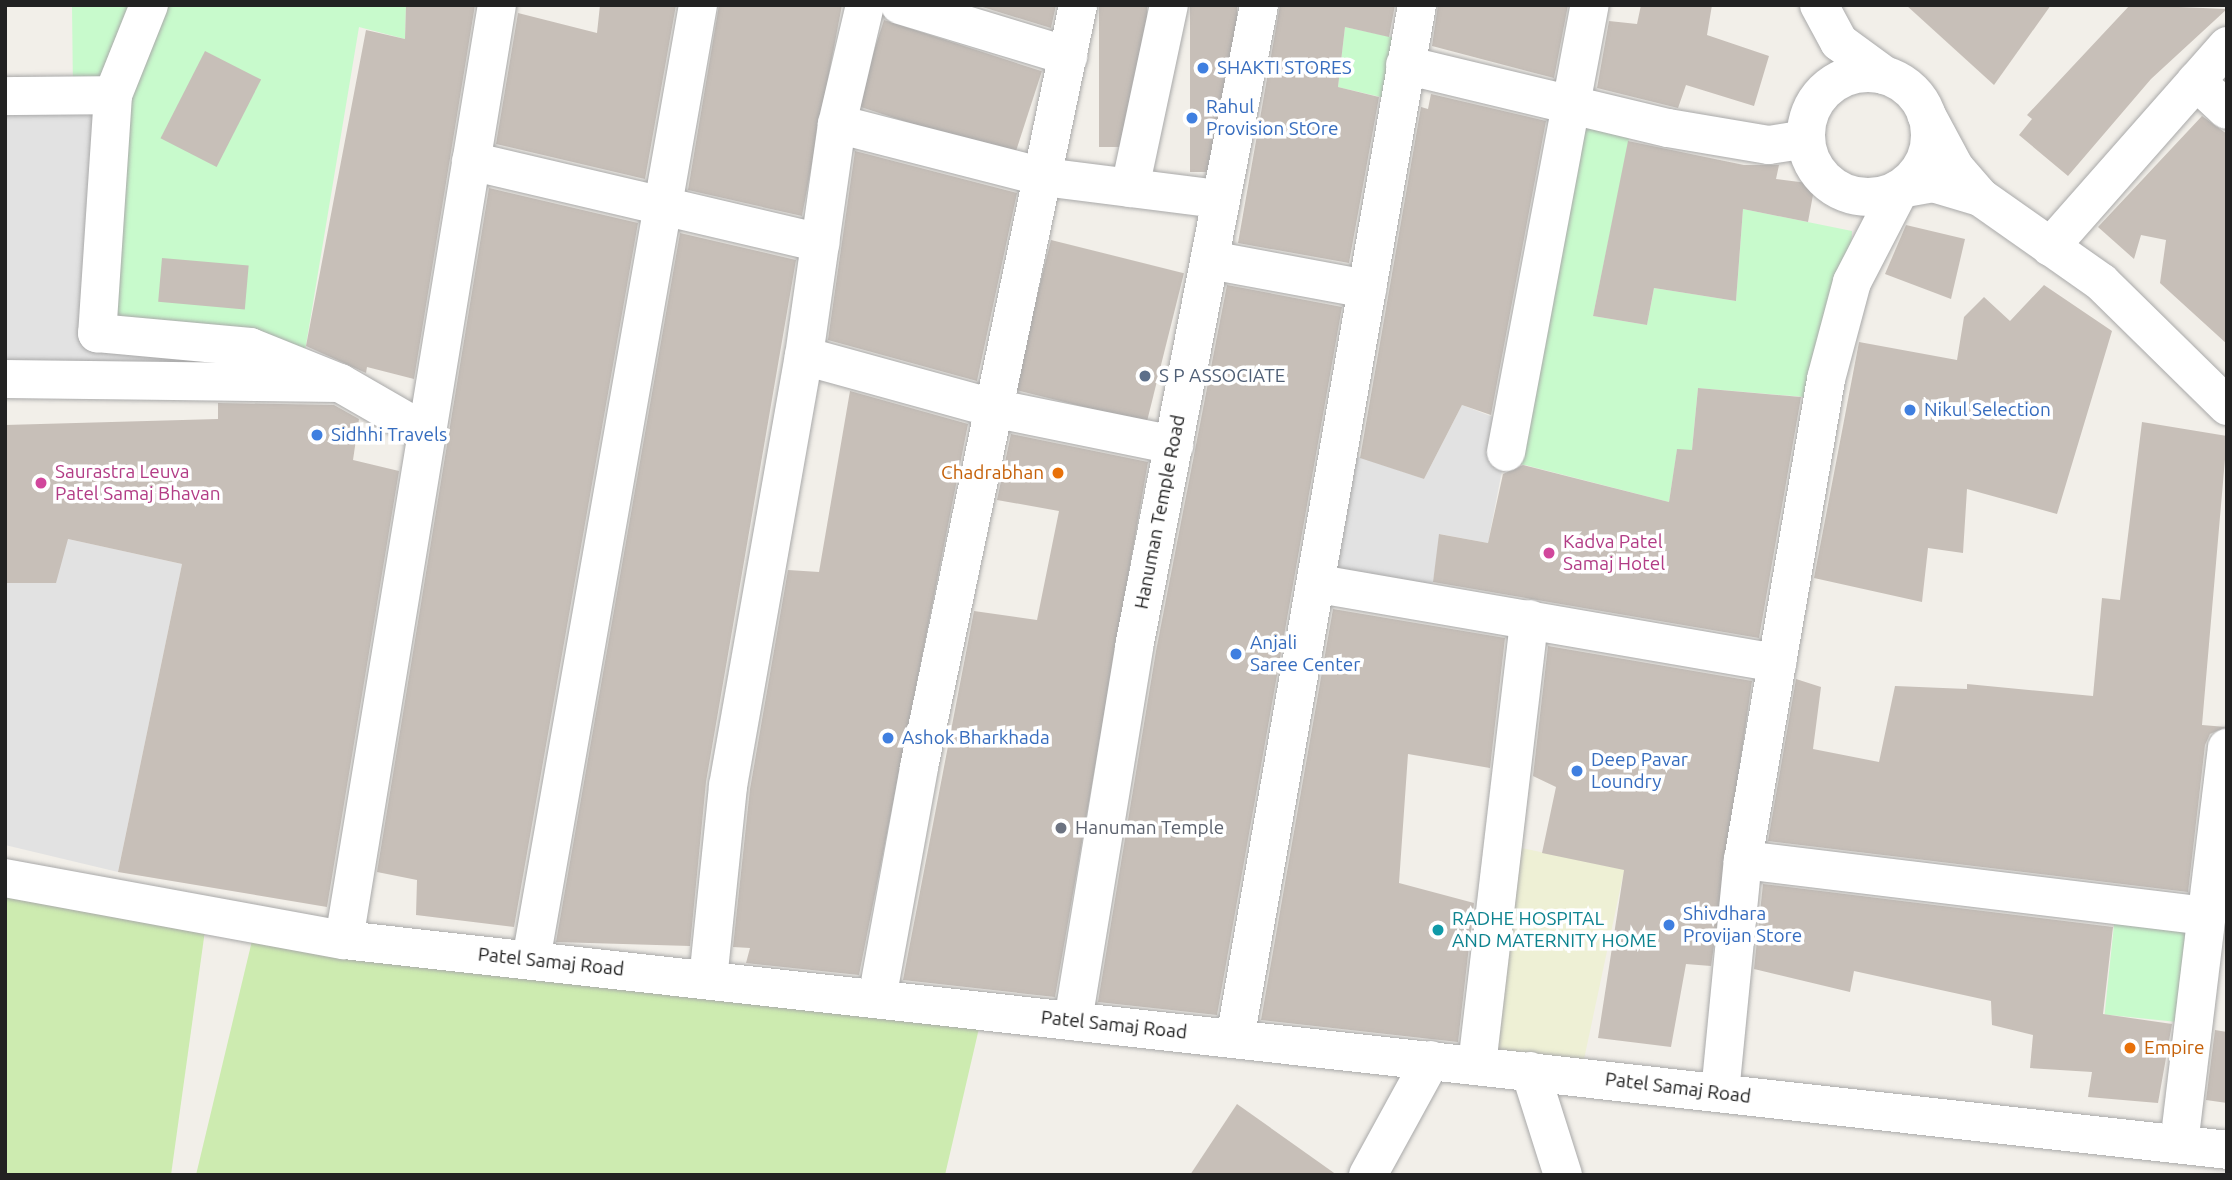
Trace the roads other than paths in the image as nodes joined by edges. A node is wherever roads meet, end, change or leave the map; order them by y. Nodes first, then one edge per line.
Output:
1 (149, 5) edge
2 (497, 5) edge
3 (698, 5) edge
4 (866, 5) edge
5 (900, 5) edge
6 (1078, 5) edge
7 (1169, 5) edge
8 (1259, 5) edge
9 (1417, 5) edge
10 (1590, 5) edge
11 (1820, 8) edge
12 (2227, 46) edge
13 (1068, 56) junction
14 (1405, 65) junction
15 (1884, 75) junction
16 (2196, 82) junction
17 (113, 95) junction
18 (5, 96) edge
19 (1815, 102) junction
20 (1568, 104) junction
21 (2227, 110) edge
22 (1926, 114) junction
23 (837, 124) junction
24 (1805, 139) junction
25 (471, 161) junction
26 (1044, 177) junction
27 (1130, 188) junction
28 (1900, 189) junction
29 (1838, 190) junction
30 (1980, 197) junction
31 (1218, 199) junction
32 (664, 202) junction
33 (820, 243) junction
34 (2050, 247) junction
35 (1210, 260) junction
36 (1367, 289) junction
37 (1845, 310) junction
38 (804, 356) junction
39 (5, 379) edge
40 (340, 383) junction
41 (2224, 398) edge
42 (997, 409) junction
43 (427, 433) junction
44 (1174, 445) junction
45 (1506, 452) dead end
46 (1319, 584) junction
47 (1529, 619) junction
48 (1777, 663) junction
49 (2227, 748) edge
50 (1743, 860) junction
51 (5, 878) edge
52 (2207, 916) junction
53 (344, 940) junction
54 (531, 960) junction
55 (708, 980) junction
56 (877, 999) junction
57 (1073, 1021) junction
58 (1235, 1039) junction
59 (1431, 1060) junction
60 (1477, 1065) junction
61 (1530, 1071) junction
62 (1720, 1093) junction
63 (2179, 1144) junction
64 (2227, 1150) edge
65 (1368, 1175) edge
66 (1563, 1175) edge

1 - 17 street
2 - 25 street
3 - 32 street
4 - 23 street
5 - 13 street
6 - 13 street
7 - 27 street
8 - 31 street, Hanuman Temple Road
9 - 14 street
10 - 20 street
11 - 15 street
11 - 19 street
12 - 16 street
13 - 26 street
14 - 20 street
14 - 36 street
15 - 19 street
15 - 22 street
16 - 21 street
16 - 34 street
17 - 18 street
17 - 40 street
19 - 24 street
20 - 24 street
20 - 45 street
22 - 28 street
22 - 30 street
23 - 26 street
23 - 33 street
24 - 29 street
25 - 32 street
25 - 43 street
26 - 27 street
26 - 42 street
27 - 31 street
28 - 29 street
28 - 30 street
28 - 37 street
29 - 37 street
30 - 34 street
31 - 35 street, Hanuman Temple Road
32 - 33 street
32 - 54 street
33 - 38 street
34 - 41 street
35 - 36 street
35 - 44 street, Hanuman Temple Road
36 - 46 street
37 - 48 street
38 - 42 street
38 - 55 street
39 - 40 street
40 - 43 street
42 - 44 street
42 - 56 street
43 - 53 street
44 - 57 street, Hanuman Temple Road
46 - 47 street
46 - 58 street
47 - 48 street
47 - 60 street
48 - 50 street
49 - 52 street
50 - 52 street
50 - 62 street
51 - 53 street, Patel Samaj Road
52 - 63 street
53 - 54 street, Patel Samaj Road
54 - 55 street, Patel Samaj Road
55 - 56 street, Patel Samaj Road
56 - 57 street, Patel Samaj Road
57 - 58 street, Patel Samaj Road
58 - 59 street, Patel Samaj Road
59 - 60 street, Patel Samaj Road
59 - 65 street
60 - 61 street, Patel Samaj Road
61 - 62 street, Patel Samaj Road
61 - 66 street
62 - 63 street, Patel Samaj Road
63 - 64 street, Patel Samaj Road

